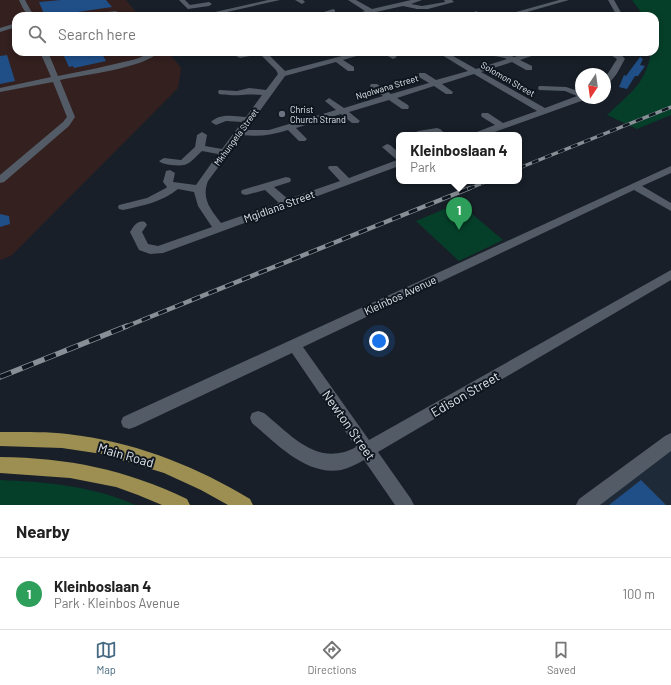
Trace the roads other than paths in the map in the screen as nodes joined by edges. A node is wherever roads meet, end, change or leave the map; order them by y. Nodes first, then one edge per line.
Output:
1 (22, 0) edge
2 (182, 0) edge
3 (277, 0) edge
4 (351, 0) edge
5 (419, 0) edge
6 (458, 0) edge
7 (544, 0) edge
8 (566, 0) edge
9 (611, 0) edge
10 (449, 1) edge
11 (207, 2) edge
12 (256, 3) edge
13 (405, 3) junction
14 (552, 3) junction
15 (508, 5) dead end
16 (264, 11) dead end
17 (333, 11) dead end
18 (371, 11) junction
19 (522, 11) junction
20 (27, 12) edge
21 (218, 12) edge
22 (227, 12) edge
23 (330, 12) edge
24 (367, 12) edge
25 (519, 12) edge
26 (618, 12) edge
27 (12, 28) edge
28 (0, 30) edge
29 (12, 33) edge
30 (0, 34) edge
31 (46, 56) edge
32 (150, 56) edge
33 (266, 56) edge
34 (352, 56) edge
35 (448, 56) edge
36 (504, 56) edge
37 (526, 56) edge
38 (619, 56) edge
39 (338, 60) junction
40 (512, 60) junction
41 (529, 68) dead end
42 (351, 69) dead end
43 (294, 71) junction
44 (474, 71) junction
45 (282, 74) junction
46 (422, 75) dead end
47 (611, 76) edge
48 (57, 78) junction
49 (304, 80) dead end
50 (435, 83) junction
51 (374, 86) dead end
52 (542, 88) dead end
53 (0, 90) edge
54 (222, 92) dead end
55 (449, 92) dead end
56 (268, 93) junction
57 (575, 93) edge
58 (390, 97) junction
59 (575, 98) edge
60 (329, 101) dead end
61 (405, 107) dead end
62 (342, 111) junction
63 (544, 111) junction
64 (485, 115) dead end
65 (248, 120) junction
66 (355, 121) dead end
67 (216, 122) dead end
68 (502, 126) junction
69 (290, 127) junction
70 (240, 132) junction
71 (485, 132) edge
72 (202, 135) dead end
73 (302, 139) dead end
74 (387, 147) dead end
75 (200, 148) junction
76 (225, 152) junction
77 (396, 155) edge
78 (164, 161) dead end
79 (396, 164) edge
80 (333, 168) dead end
81 (671, 169) edge
82 (170, 173) dead end
83 (0, 180) edge
84 (286, 180) dead end
85 (347, 182) junction
86 (174, 186) junction
87 (267, 186) junction
88 (634, 186) junction
89 (199, 190) junction
90 (246, 192) dead end
91 (287, 204) junction
92 (123, 207) dead end
93 (671, 208) edge
94 (141, 225) dead end
95 (219, 228) junction
96 (671, 274) edge
97 (294, 345) junction
98 (258, 418) dead end
99 (129, 422) dead end
100 (0, 439) edge
101 (671, 441) edge
102 (367, 450) junction
103 (0, 465) edge
104 (181, 505) edge
105 (244, 505) edge
106 (405, 505) edge
107 (585, 505) edge

1 - 20 street
2 - 11 street
3 - 12 street
4 - 18 street
5 - 13 street
6 - 10 street
7 - 14 street
8 - 14 street
9 - 26 street
10 - 13 street
11 - 21 street
12 - 16 street
12 - 22 street
13 - 18 street
14 - 19 street
15 - 19 street
17 - 23 street
18 - 24 street
19 - 25 street
27 - 28 street
29 - 30 street
31 - 48 street
32 - 48 street
33 - 45 street
34 - 39 street
35 - 44 street, Solomon Street
36 - 40 street
37 - 40 street, Nqolwana Street
38 - 47 street
39 - 42 street
39 - 43 street
40 - 41 street
40 - 44 street, Nqolwana Street
43 - 45 street
43 - 49 street
44 - 50 street, Nqolwana Street
44 - 63 street, Solomon Street
45 - 56 street, Mkhungela Street
46 - 50 street
48 - 53 street
48 - 83 street
50 - 55 street
50 - 58 street, Nqolwana Street
51 - 58 street
52 - 57 street
54 - 56 street
56 - 65 street, Mkhungela Street
58 - 61 street
58 - 62 street, Nqolwana Street
59 - 63 street
60 - 62 street
62 - 66 street
62 - 69 street, Nqolwana Street
63 - 68 street
64 - 68 street
65 - 67 street
65 - 70 street, Mkhungela Street
68 - 71 street
69 - 70 street, Nqolwana Street
69 - 73 street
70 - 76 street, Mkhungela Street
72 - 75 street
74 - 77 street
75 - 76 street
75 - 78 street
76 - 89 street, Mkhungela Street
79 - 85 street, Mgidlana Street
80 - 85 street
81 - 88 street, Kleinbos Avenue
82 - 86 street
84 - 87 street
85 - 91 street, Mgidlana Street
86 - 89 street
86 - 92 street
87 - 90 street
87 - 91 street
88 - 93 street
88 - 97 street, Kleinbos Avenue
89 - 95 street
91 - 95 street, Mgidlana Street
94 - 95 street, Mgidlana Street
96 - 102 street, Edison Street
97 - 99 street, Kleinbos Avenue
97 - 102 street, Newton Street
98 - 102 street, Edison Street
100 - 105 main road, Main Road
101 - 107 street
102 - 106 street, Newton Street
103 - 104 main road

